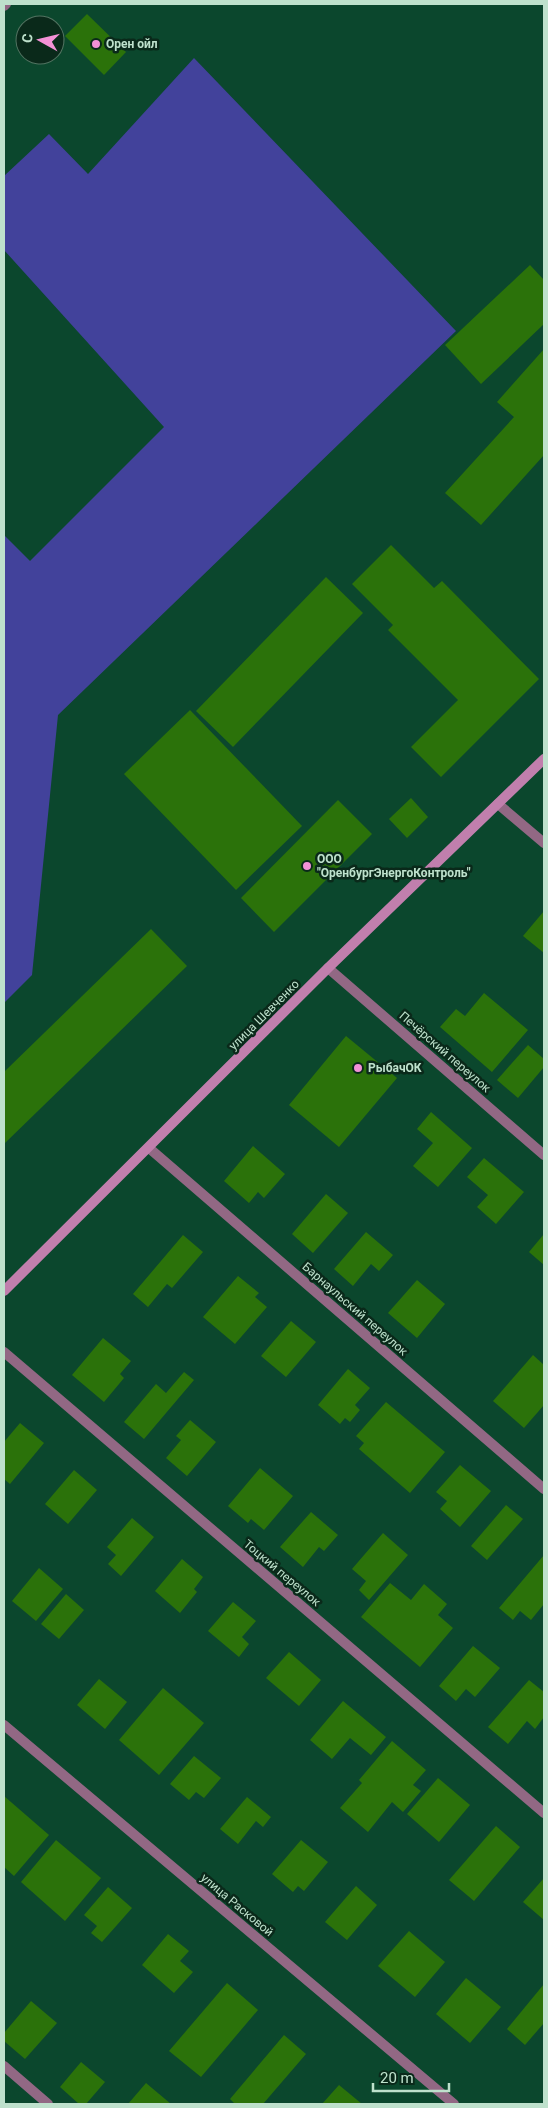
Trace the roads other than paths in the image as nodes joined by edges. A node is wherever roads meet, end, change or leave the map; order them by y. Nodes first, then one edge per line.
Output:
1 (544, 759) edge
2 (498, 804) junction
3 (544, 843) edge
4 (328, 968) junction
5 (149, 1148) junction
6 (544, 1154) edge
7 (4, 1291) edge
8 (4, 1352) edge
9 (544, 1489) edge
10 (4, 1725) edge
11 (544, 1813) edge
12 (4, 2066) edge
13 (48, 2104) edge
14 (454, 2104) edge

1 - 2 main road, улица Шевченко
2 - 3 street
2 - 4 main road, улица Шевченко
4 - 5 main road, улица Шевченко
4 - 6 street, Печёрский переулок
5 - 7 main road, улица Шевченко
5 - 9 street, Барнаульский переулок
8 - 11 street, Тоцкий переулок
10 - 14 street, улица Расковой
12 - 13 street

